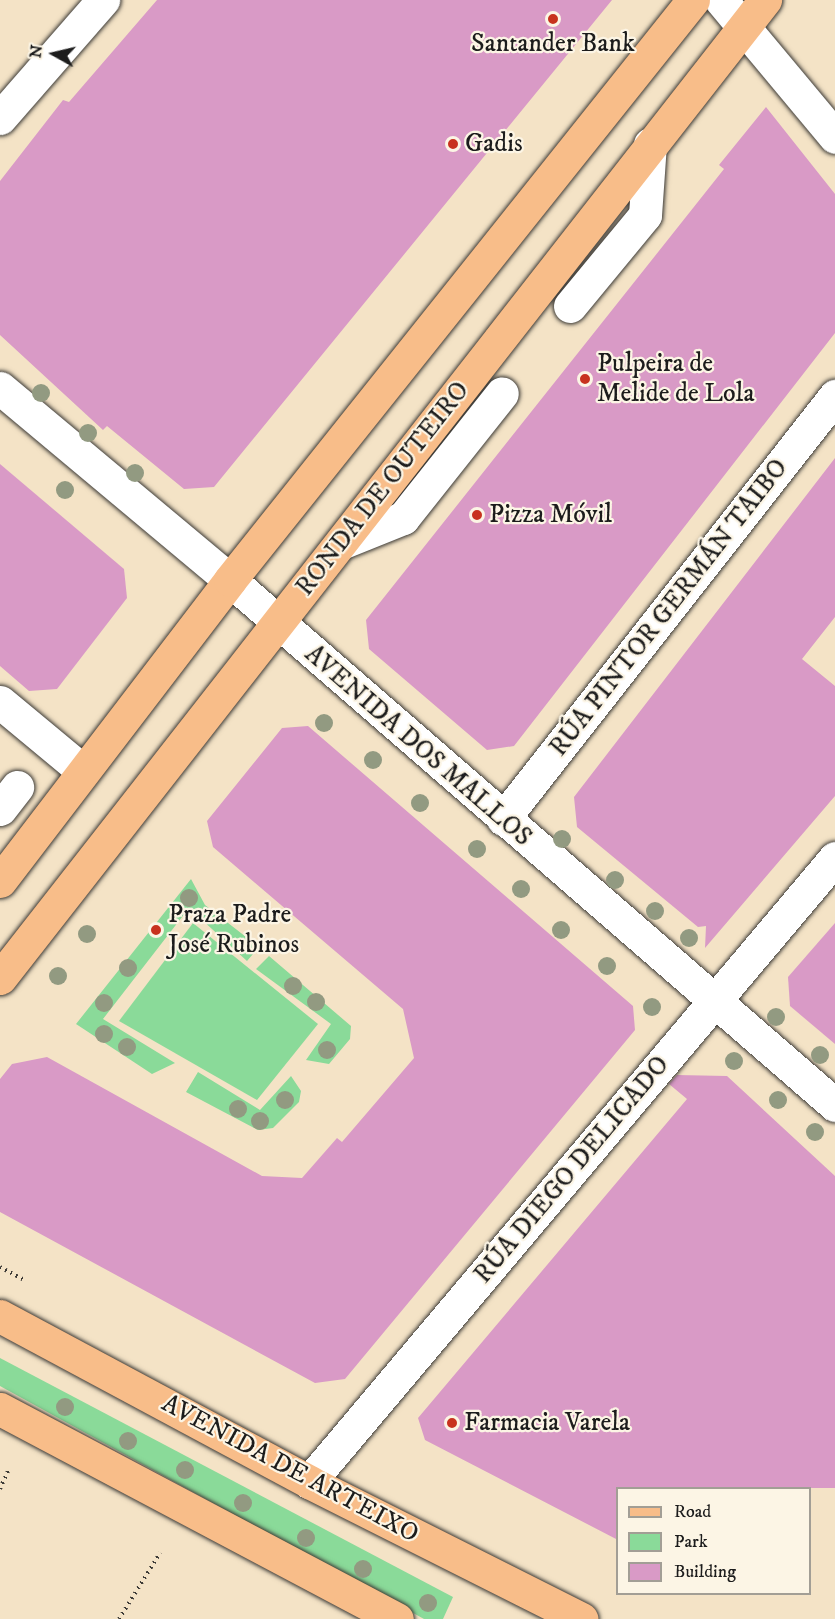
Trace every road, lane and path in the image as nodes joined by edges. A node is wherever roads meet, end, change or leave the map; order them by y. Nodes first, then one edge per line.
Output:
1 (104, 0) edge
2 (693, 0) edge
3 (721, 0) edge
4 (765, 0) edge
5 (742, 26) junction
6 (0, 118) edge
7 (835, 137) edge
8 (650, 144) junction
9 (570, 306) dead end
10 (0, 388) edge
11 (502, 393) dead end
12 (835, 396) edge
13 (341, 543) junction
14 (230, 580) junction
15 (278, 625) junction
16 (0, 702) edge
17 (83, 771) junction
18 (503, 819) junction
19 (835, 858) edge
20 (0, 881) edge
21 (0, 978) edge
22 (714, 1002) junction
23 (835, 1105) edge
24 (0, 1316) edge
25 (0, 1409) edge
26 (9, 1469) dead end
27 (309, 1482) junction
28 (0, 1489) edge
29 (160, 1553) dead end
30 (381, 1615) edge
31 (119, 1619) edge
32 (581, 1619) edge

1 - 6 street
2 - 14 main road
3 - 5 street
4 - 5 main road, RONDA DE OUTEIRO
5 - 7 street
5 - 8 main road, RONDA DE OUTEIRO
8 - 9 street
8 - 13 main road, RONDA DE OUTEIRO
10 - 14 street, AVENIDA DOS MALLOS
11 - 13 street
12 - 18 street, RÚA PINTOR GERMÁN TAIBO
13 - 15 main road, RONDA DE OUTEIRO
14 - 15 street, AVENIDA DOS MALLOS
14 - 17 main road
15 - 18 street, AVENIDA DOS MALLOS
15 - 21 main road, RONDA DE OUTEIRO
16 - 17 street
17 - 20 main road
18 - 22 street, AVENIDA DOS MALLOS
19 - 22 street, RÚA DIEGO DELICADO
22 - 23 street, AVENIDA DOS MALLOS
22 - 27 street, RÚA DIEGO DELICADO
24 - 27 main road, AVENIDA DE ARTEIXO
25 - 30 main road
26 - 28 path
27 - 32 main road, AVENIDA DE ARTEIXO
29 - 31 path

